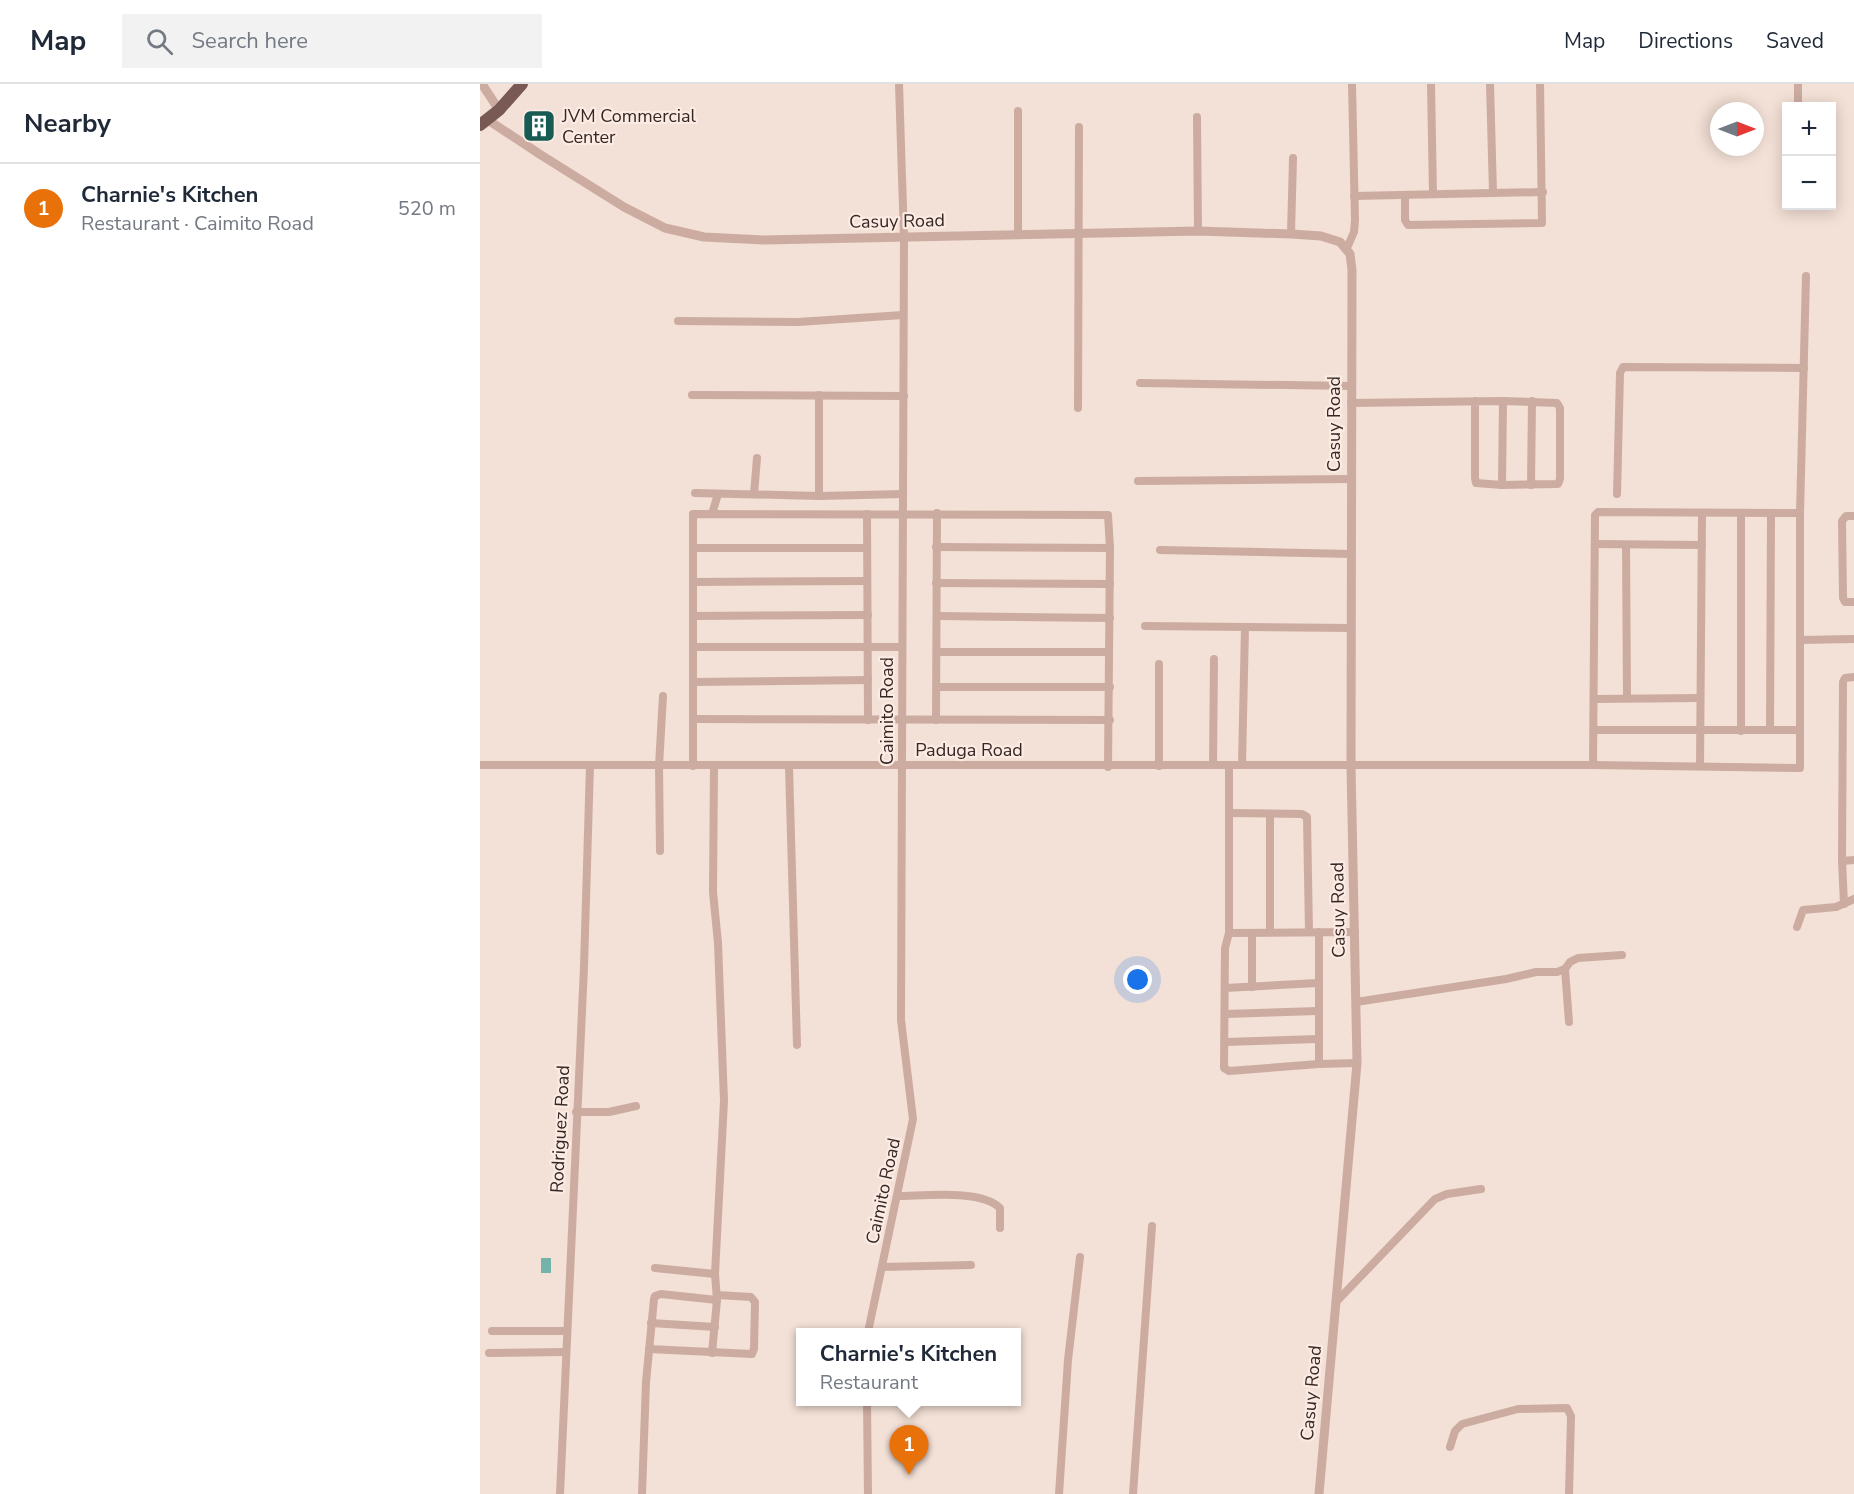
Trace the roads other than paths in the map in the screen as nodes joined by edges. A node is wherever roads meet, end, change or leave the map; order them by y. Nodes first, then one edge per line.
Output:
1 (482, 84) edge
2 (522, 84) edge
3 (899, 84) edge
4 (1352, 84) edge
5 (1431, 84) edge
6 (1490, 84) edge
7 (1540, 84) edge
8 (1798, 84) edge
9 (1798, 102) edge
10 (499, 110) junction
11 (1018, 111) dead end
12 (1197, 117) dead end
13 (484, 122) edge
14 (1079, 128) dead end
15 (1293, 158) dead end
16 (1543, 192) junction
17 (1493, 193) junction
18 (1433, 194) junction
19 (1405, 195) junction
20 (1354, 196) junction
21 (1198, 231) junction
22 (1078, 234) junction
23 (1291, 234) junction
24 (1018, 235) junction
25 (904, 238) junction
26 (1347, 248) junction
27 (1806, 276) dead end
28 (903, 315) junction
29 (678, 321) dead end
30 (1804, 368) junction
31 (1140, 383) dead end
32 (1351, 386) junction
33 (692, 395) dead end
34 (819, 395) junction
35 (904, 396) junction
36 (1475, 401) junction
37 (1503, 401) junction
38 (1532, 401) junction
39 (1351, 403) junction
40 (1078, 408) dead end
41 (757, 458) dead end
42 (1350, 479) junction
43 (1138, 482) dead end
44 (1502, 485) junction
45 (1531, 485) junction
46 (695, 494) dead end
47 (717, 494) junction
48 (754, 494) junction
49 (903, 494) junction
50 (1617, 494) dead end
51 (819, 496) junction
52 (903, 513) junction
53 (937, 513) junction
54 (1702, 513) junction
55 (1800, 513) junction
56 (712, 514) junction
57 (867, 514) junction
58 (1741, 514) junction
59 (1771, 514) junction
60 (1854, 516) edge
61 (1594, 544) junction
62 (1626, 545) junction
63 (1702, 545) junction
64 (694, 548) junction
65 (867, 548) junction
66 (936, 548) junction
67 (1110, 548) junction
68 (1160, 550) dead end
69 (1351, 554) junction
70 (867, 581) junction
71 (694, 582) junction
72 (936, 583) junction
73 (1110, 584) junction
74 (1854, 602) edge
75 (868, 615) junction
76 (693, 616) junction
77 (937, 616) junction
78 (1110, 618) junction
79 (1145, 627) dead end
80 (1245, 627) junction
81 (1351, 628) junction
82 (1854, 639) edge
83 (1800, 640) junction
84 (693, 647) junction
85 (902, 647) junction
86 (868, 648) junction
87 (937, 652) junction
88 (1109, 652) junction
89 (1214, 659) dead end
90 (1159, 664) dead end
91 (1854, 677) edge
92 (868, 680) junction
93 (693, 682) junction
94 (937, 687) junction
95 (1110, 687) junction
96 (663, 696) dead end
97 (1626, 698) junction
98 (1700, 698) junction
99 (1594, 699) junction
100 (693, 719) junction
101 (901, 719) junction
102 (868, 720) junction
103 (936, 720) junction
104 (1110, 720) junction
105 (1594, 730) junction
106 (1770, 730) junction
107 (1800, 730) junction
108 (1700, 731) junction
109 (1741, 731) junction
110 (480, 765) edge
111 (590, 765) junction
112 (902, 765) junction
113 (1213, 765) junction
114 (1229, 765) junction
115 (1242, 765) junction
116 (1593, 765) junction
117 (659, 766) junction
118 (693, 766) junction
119 (714, 766) junction
120 (789, 766) junction
121 (1108, 766) junction
122 (1159, 766) junction
123 (1351, 766) junction
124 (1700, 766) junction
125 (1230, 813) junction
126 (1270, 814) junction
127 (660, 851) dead end
128 (1854, 860) edge
129 (1842, 861) junction
130 (1854, 899) edge
131 (1844, 904) junction
132 (1797, 927) dead end
133 (1270, 932) junction
134 (1309, 932) junction
135 (1318, 932) junction
136 (1355, 932) junction
137 (1229, 933) junction
138 (1252, 933) junction
139 (1622, 955) dead end
140 (1565, 969) junction
141 (1318, 984) junction
142 (1252, 987) junction
143 (1225, 988) junction
144 (1356, 1002) junction
145 (1318, 1011) junction
146 (1225, 1014) junction
147 (1569, 1022) dead end
148 (1319, 1039) junction
149 (1225, 1042) junction
150 (797, 1046) dead end
151 (1357, 1063) junction
152 (1319, 1064) junction
153 (636, 1106) dead end
154 (576, 1112) junction
155 (1481, 1189) dead end
156 (897, 1196) junction
157 (1152, 1226) dead end
158 (1000, 1228) dead end
159 (1080, 1257) dead end
160 (971, 1265) dead end
161 (882, 1267) junction
162 (655, 1268) dead end
163 (716, 1274) junction
164 (717, 1297) junction
165 (1336, 1302) junction
166 (651, 1323) junction
167 (715, 1327) junction
168 (869, 1328) edge
169 (492, 1331) dead end
170 (567, 1331) junction
171 (649, 1349) junction
172 (566, 1352) junction
173 (489, 1353) dead end
174 (712, 1353) junction
175 (867, 1406) edge
176 (1450, 1447) dead end
177 (560, 1494) edge
178 (642, 1494) edge
179 (868, 1494) edge
180 (1059, 1494) edge
181 (1133, 1494) edge
182 (1319, 1494) edge
183 (1569, 1494) edge

1 - 10 street
2 - 10 main road
3 - 25 street, Caimito Road
4 - 20 street
5 - 18 street
6 - 17 street
7 - 16 street
8 - 9 street
10 - 13 main road
11 - 24 street
12 - 21 street
13 - 25 street, Casuy Road
14 - 22 street
15 - 23 street
16 - 17 street
16 - 19 street
17 - 18 street
18 - 19 street
19 - 20 street
20 - 26 street
21 - 22 street, Casuy Road
21 - 23 street, Casuy Road
22 - 24 street, Casuy Road
22 - 40 street
23 - 26 street, Casuy Road
24 - 25 street, Casuy Road
25 - 28 street, Caimito Road
26 - 32 street, Casuy Road
27 - 30 street
28 - 29 street
28 - 35 street, Caimito Road
30 - 50 street
30 - 55 street
31 - 32 street
32 - 39 street, Casuy Road
33 - 34 street
34 - 35 street
34 - 51 street
35 - 49 street, Caimito Road
36 - 37 street
36 - 39 street
36 - 44 street
37 - 38 street
37 - 44 street
38 - 45 street
38 - 45 street
39 - 42 street, Casuy Road
41 - 48 street
42 - 43 street
42 - 69 street, Casuy Road
44 - 45 street
46 - 47 street
47 - 48 street
47 - 56 street
48 - 51 street
49 - 51 street
49 - 52 street, Caimito Road
52 - 53 street
52 - 57 street
52 - 85 street, Caimito Road
53 - 66 street
53 - 67 street
54 - 58 street
54 - 61 street
54 - 63 street
55 - 59 street
55 - 83 street
56 - 57 street
56 - 64 street
57 - 65 street
58 - 59 street
58 - 109 street
59 - 106 street
60 - 74 street
61 - 62 street
61 - 99 street
62 - 63 street
62 - 97 street
63 - 98 street
64 - 65 street
64 - 71 street
65 - 70 street
66 - 67 street
66 - 72 street
67 - 73 street
68 - 69 street
69 - 81 street, Casuy Road
70 - 71 street
70 - 75 street
71 - 76 street
72 - 73 street
72 - 77 street
73 - 78 street
75 - 76 street
75 - 86 street
76 - 84 street
77 - 78 street
77 - 87 street
78 - 88 street
79 - 80 street
80 - 81 street
80 - 115 street
81 - 123 street, Casuy Road
82 - 83 street
83 - 107 street
84 - 86 street
84 - 93 street
85 - 86 street
85 - 101 street, Caimito Road
86 - 92 street
87 - 88 street
87 - 94 street
88 - 95 street
89 - 113 street
90 - 122 street
91 - 129 street
92 - 93 street
92 - 102 street
93 - 100 street
94 - 95 street
94 - 103 street
95 - 104 street
96 - 117 street
97 - 98 street
97 - 99 street
98 - 108 street
99 - 105 street
100 - 102 street
100 - 118 street
101 - 102 street
101 - 103 street
101 - 112 street, Caimito Road
103 - 104 street
104 - 121 street
105 - 108 street
105 - 116 street
106 - 107 street
106 - 109 street
107 - 124 street, Paduga Road
108 - 109 street
108 - 124 street
110 - 111 street, Paduga Road
111 - 117 street, Paduga Road
111 - 154 street, Rodriguez Road
112 - 120 street, Paduga Road
112 - 121 street, Paduga Road
112 - 156 street, Caimito Road
113 - 114 street, Paduga Road
113 - 122 street, Paduga Road
114 - 115 street, Paduga Road
114 - 125 street
115 - 123 street, Paduga Road
116 - 123 street, Paduga Road
116 - 124 street, Paduga Road
117 - 118 street, Paduga Road
117 - 127 street
118 - 119 street, Paduga Road
119 - 120 street, Paduga Road
119 - 163 street
120 - 150 street
121 - 122 street, Paduga Road
123 - 136 street, Casuy Road
125 - 126 street
125 - 137 street
126 - 133 street
126 - 134 street
128 - 129 street
129 - 131 street
130 - 131 street
131 - 132 street
133 - 134 street
133 - 138 street
134 - 135 street
135 - 136 street
135 - 141 street
136 - 144 street, Casuy Road
137 - 138 street
137 - 143 street
138 - 142 street
139 - 140 street
140 - 144 street
140 - 147 street
141 - 142 street
141 - 145 street
142 - 143 street
143 - 146 street
144 - 151 street, Casuy Road
145 - 146 street
145 - 148 street
146 - 149 street
148 - 149 street
148 - 152 street
149 - 152 street
151 - 152 street
151 - 165 street, Casuy Road
153 - 154 street
154 - 170 street, Rodriguez Road
155 - 165 street
156 - 158 street
156 - 161 street, Caimito Road
157 - 181 street
159 - 180 street
160 - 161 street
161 - 168 street, Caimito Road
162 - 163 street
163 - 164 street
164 - 166 street
164 - 167 street
164 - 174 street
165 - 182 street, Casuy Road
166 - 167 street
166 - 171 street
167 - 174 street
169 - 170 street
170 - 172 street, Rodriguez Road
171 - 174 street
171 - 178 street
172 - 173 street
172 - 177 street, Rodriguez Road
175 - 179 street
176 - 183 street

